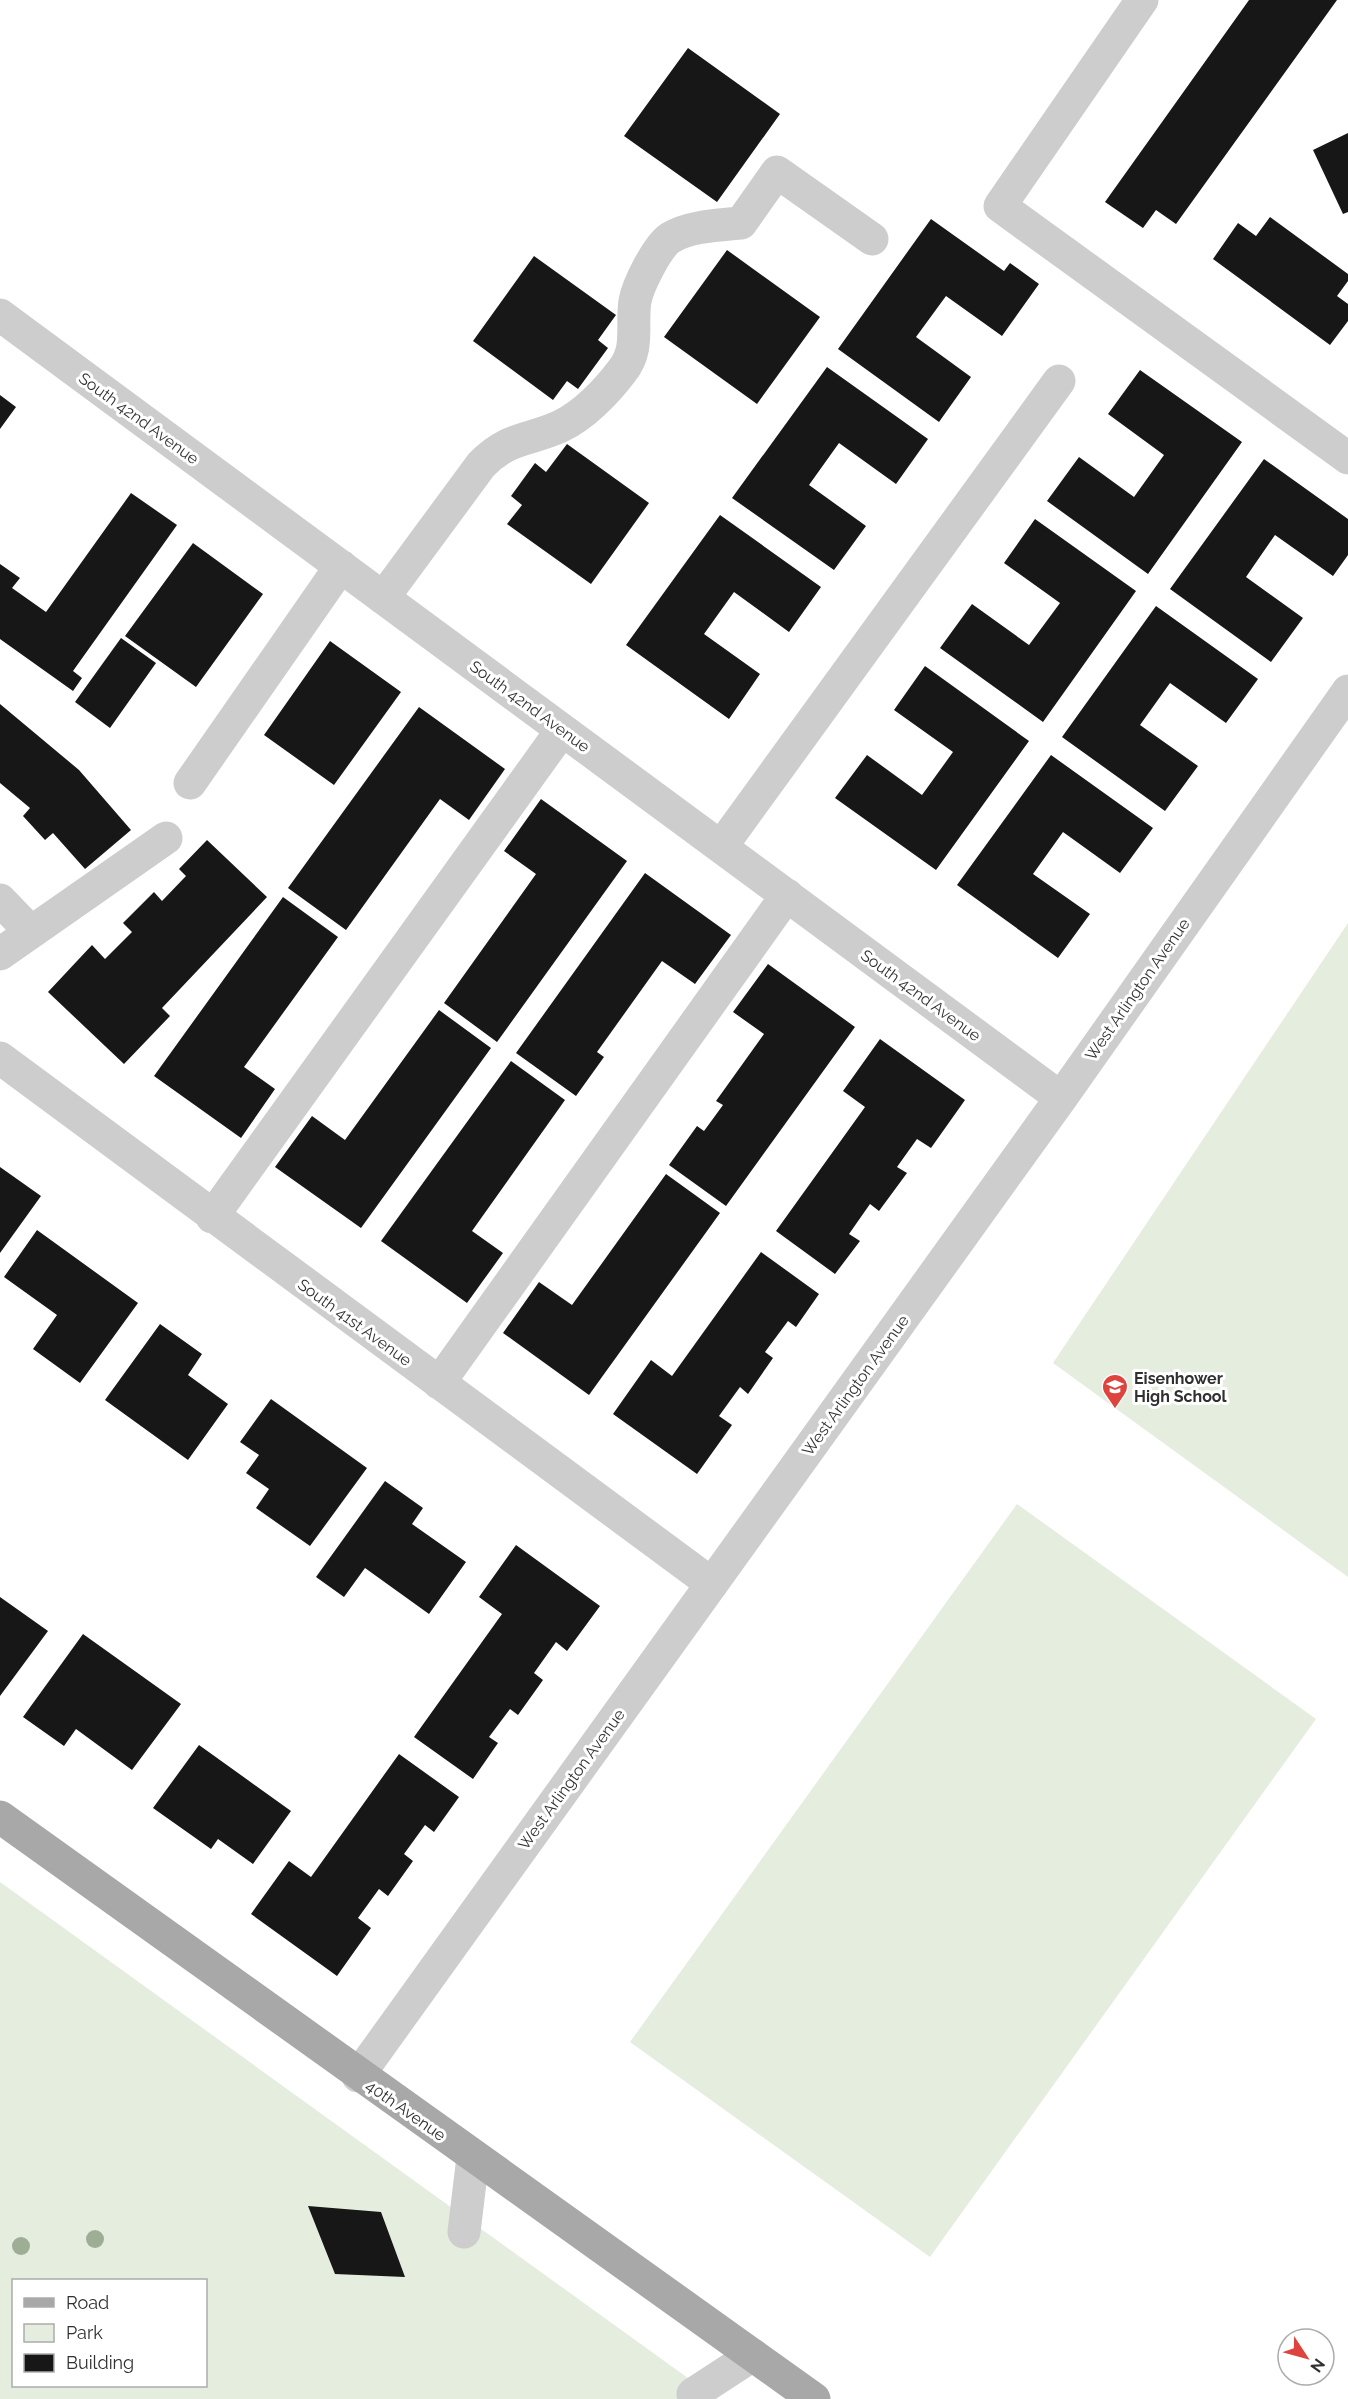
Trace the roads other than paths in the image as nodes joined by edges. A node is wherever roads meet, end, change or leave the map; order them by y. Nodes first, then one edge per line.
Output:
1 (1142, 0) edge
2 (872, 239) dead end
3 (0, 315) edge
4 (1059, 381) dead end
5 (1348, 458) edge
6 (341, 566) junction
7 (383, 597) junction
8 (1348, 691) edge
9 (562, 730) junction
10 (190, 783) dead end
11 (166, 838) dead end
12 (721, 847) junction
13 (787, 895) junction
14 (0, 900) edge
15 (30, 931) junction
16 (0, 954) edge
17 (0, 1058) edge
18 (1061, 1098) junction
19 (212, 1217) junction
20 (439, 1383) junction
21 (712, 1584) junction
22 (0, 1817) edge
23 (358, 2076) junction
24 (473, 2157) junction
25 (464, 2232) dead end
26 (753, 2355) junction
27 (693, 2394) dead end
28 (814, 2399) edge

1 - 5 street
2 - 7 street
3 - 6 street, South 42nd Avenue
4 - 12 street
6 - 7 street, South 42nd Avenue
6 - 10 street
7 - 9 street, South 42nd Avenue
8 - 18 street, West Arlington Avenue
9 - 12 street, South 42nd Avenue
9 - 19 street
11 - 15 street
12 - 13 street, South 42nd Avenue
13 - 18 street, South 42nd Avenue
13 - 20 street
14 - 15 street
15 - 16 street
17 - 19 street, South 41st Avenue
18 - 21 street, West Arlington Avenue
19 - 20 street, South 41st Avenue
20 - 21 street, South 41st Avenue
21 - 23 street, West Arlington Avenue
22 - 23 main road, 40th Avenue
23 - 24 main road, 40th Avenue
24 - 25 street
24 - 26 main road, 40th Avenue
26 - 27 street
26 - 28 main road, 40th Avenue

